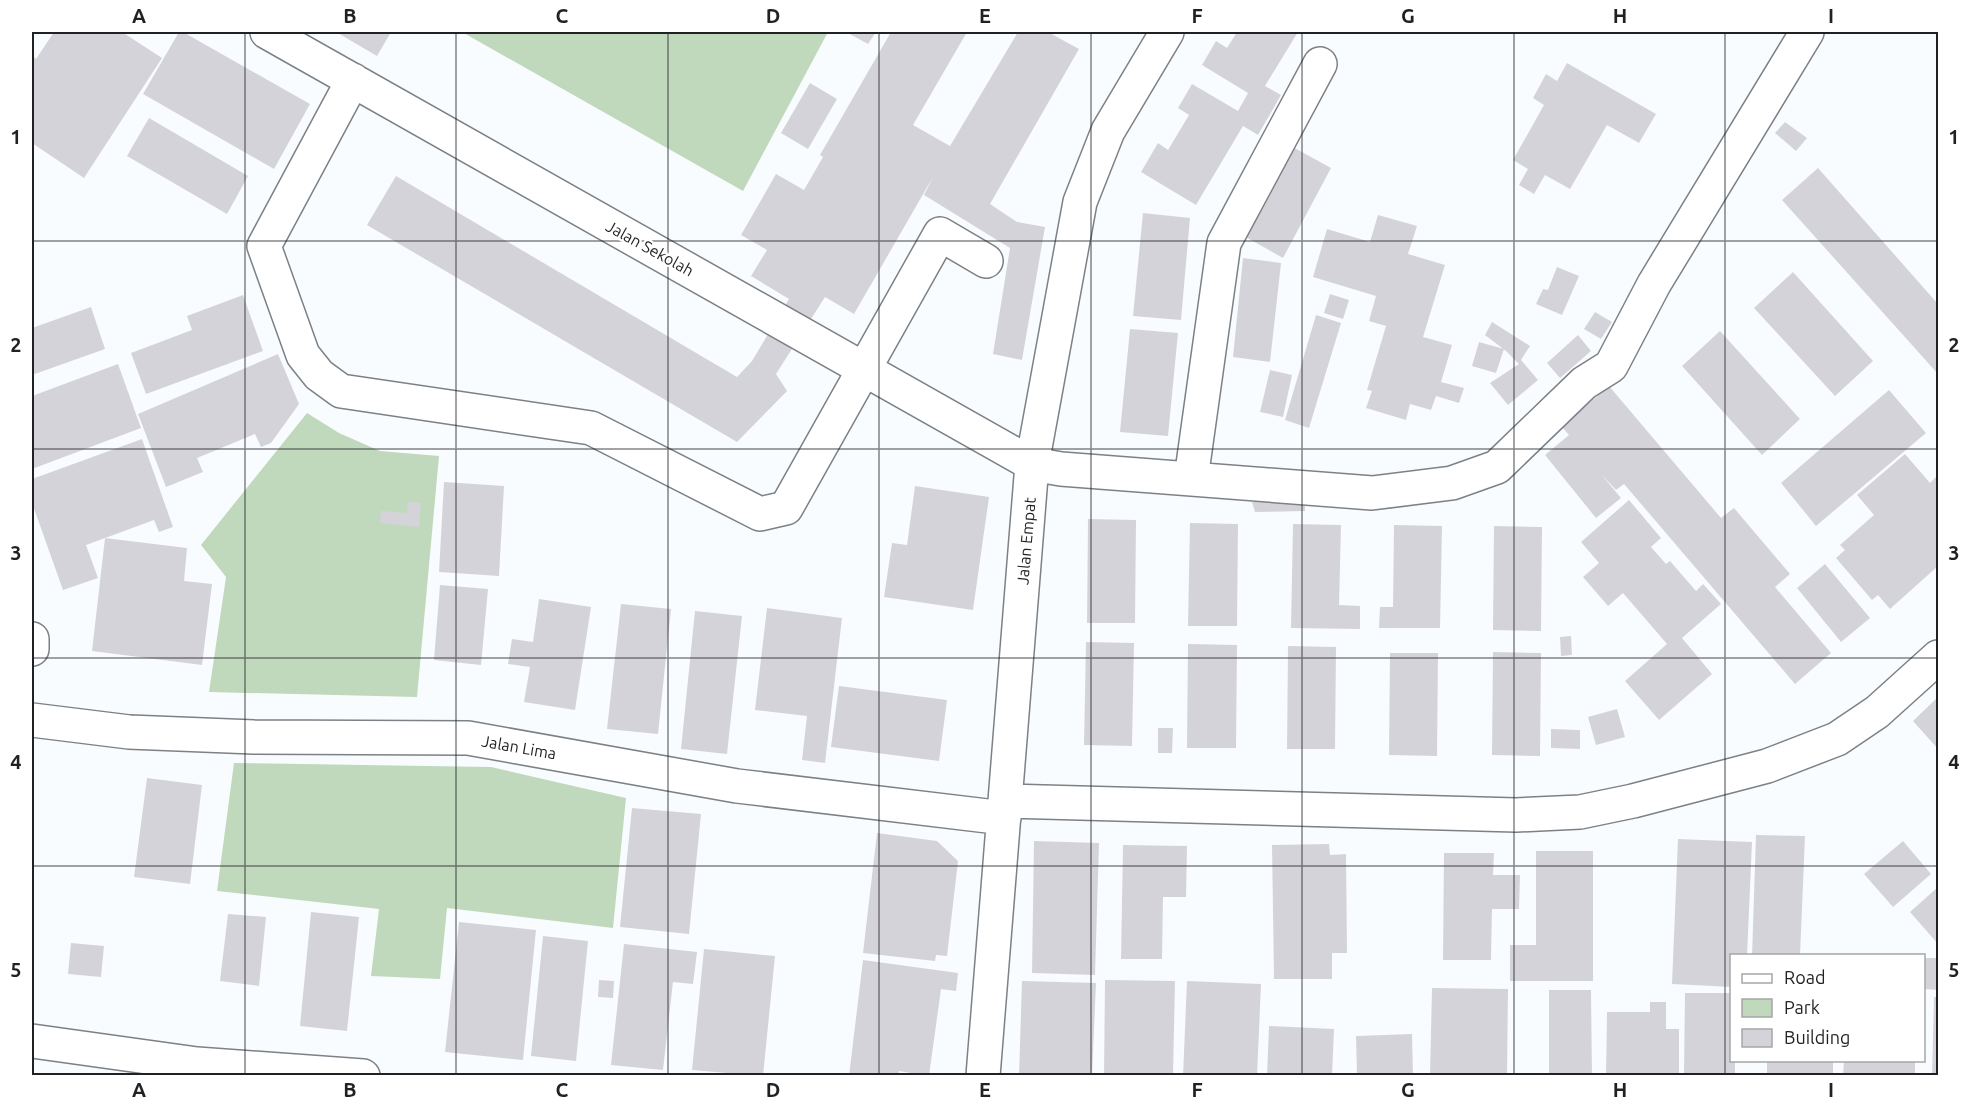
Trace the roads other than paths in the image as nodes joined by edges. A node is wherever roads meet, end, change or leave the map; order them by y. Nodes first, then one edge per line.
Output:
1 (267, 32) edge
2 (1167, 32) edge
3 (1807, 32) edge
4 (1320, 64) dead end
5 (353, 80) junction
6 (986, 261) dead end
7 (864, 369) junction
8 (1032, 464) junction
9 (1191, 479) junction
10 (32, 639) edge
11 (32, 649) edge
12 (1938, 657) edge
13 (32, 720) edge
14 (1004, 810) junction
15 (32, 1041) edge
16 (363, 1076) edge
17 (983, 1076) edge

1 - 5 street, Jalan Sekolah
2 - 8 street, Jalan Empat
3 - 9 street, Jalan Sekolah
4 - 9 street
5 - 7 street, Jalan Sekolah
5 - 7 street
6 - 7 street
7 - 8 street, Jalan Sekolah
8 - 9 street, Jalan Sekolah
8 - 14 street, Jalan Empat
10 - 11 street
12 - 14 street, Jalan Lima
13 - 14 street, Jalan Lima
14 - 17 street, Jalan Empat
15 - 16 street

